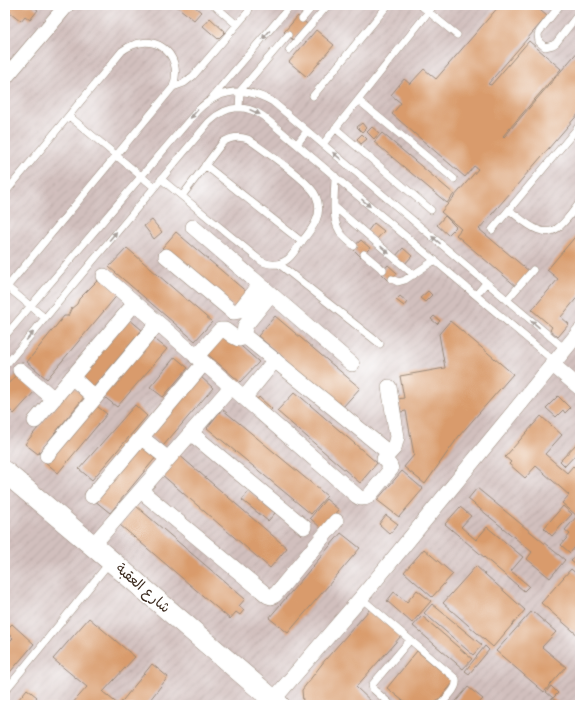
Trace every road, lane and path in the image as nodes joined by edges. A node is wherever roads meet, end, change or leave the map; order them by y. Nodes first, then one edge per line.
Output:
1 (67, 5) edge
2 (214, 5) edge
3 (250, 5) edge
4 (291, 5) edge
5 (314, 5) edge
6 (328, 5) edge
7 (388, 5) edge
8 (420, 5) edge
9 (434, 5) edge
10 (560, 5) edge
11 (428, 12) junction
12 (580, 12) edge
13 (302, 19) dead end
14 (236, 25) junction
15 (288, 35) dead end
16 (457, 35) dead end
17 (289, 50) dead end
18 (5, 78) edge
19 (174, 87) junction
20 (240, 91) junction
21 (313, 96) dead end
22 (211, 99) junction
23 (358, 100) junction
24 (240, 108) junction
25 (68, 116) junction
26 (580, 126) edge
27 (335, 128) junction
28 (307, 131) junction
29 (297, 144) junction
30 (323, 144) junction
31 (116, 156) junction
32 (205, 165) junction
33 (141, 176) junction
34 (335, 176) junction
35 (161, 179) junction
36 (454, 179) dead end
37 (154, 187) junction
38 (5, 192) edge
39 (182, 196) junction
40 (580, 202) edge
41 (335, 207) junction
42 (432, 210) dead end
43 (509, 210) junction
44 (193, 228) dead end
45 (492, 230) dead end
46 (302, 242) junction
47 (354, 246) dead end
48 (364, 254) dead end
49 (166, 256) dead end
50 (435, 260) junction
51 (279, 264) junction
52 (383, 270) dead end
53 (533, 270) dead end
54 (414, 275) junction
55 (104, 276) dead end
56 (392, 279) dead end
57 (486, 283) junction
58 (6, 286) edge
59 (265, 289) junction
60 (476, 295) junction
61 (507, 300) junction
62 (135, 303) junction
63 (31, 306) junction
64 (45, 318) junction
65 (158, 323) junction
66 (580, 331) edge
67 (5, 336) edge
68 (246, 337) junction
69 (380, 344) dead end
70 (565, 349) junction
71 (200, 360) junction
72 (275, 360) junction
73 (553, 363) junction
74 (352, 364) dead end
75 (5, 366) edge
76 (20, 370) dead end
77 (72, 378) junction
78 (231, 387) junction
79 (389, 387) dead end
80 (580, 388) edge
81 (95, 398) junction
82 (244, 398) junction
83 (54, 399) junction
84 (35, 421) dead end
85 (191, 433) junction
86 (142, 438) junction
87 (389, 453) junction
88 (46, 455) dead end
89 (168, 459) junction
90 (5, 472) edge
91 (141, 491) junction
92 (92, 496) dead end
93 (336, 521) dead end
94 (304, 527) dead end
95 (93, 546) junction
96 (111, 561) junction
97 (361, 598) junction
98 (410, 640) junction
99 (5, 691) edge
100 (276, 703) edge
101 (391, 705) edge
102 (440, 705) edge

1 - 18 street
2 - 14 lane
3 - 14 lane
4 -> 22 lane
5 - 13 lane
6 - 17 lane
7 - 21 lane
8 - 11 lane
9 - 11 lane
10 - 12 lane
11 - 16 lane
11 - 23 lane
14 - 19 lane
15 - 20 lane
19 - 25 lane
19 - 31 lane
20 - 22 lane
20 - 24 lane
20 - 28 lane
22 -> 33 lane
23 - 27 lane
23 - 36 lane
24 -> 29 lane
24 - 35 lane
25 - 31 lane
25 - 38 lane
26 - 43 lane
27 - 30 lane
27 - 42 lane
28 - 29 lane
28 - 30 lane
29 - 34 lane
57 -> 30 lane
31 - 33 lane
31 - 58 lane
32 - 39 lane
32 - 46 lane
32 - 46 lane
33 - 37 lane
33 - 63 lane
34 - 41 lane
34 -> 50 lane
35 - 37 lane
35 - 39 lane
64 -> 37 lane
39 - 51 lane
40 - 43 lane
41 - 47 lane
41 -> 54 lane
43 - 45 lane
44 - 59 street
46 - 51 lane
48 - 52 lane
49 - 59 street
50 - 54 lane
50 - 60 lane
51 - 69 lane
53 - 61 lane
54 - 56 lane
55 - 62 street
57 - 60 lane
57 - 61 lane
58 - 63 lane
59 - 68 street
59 - 74 street
60 - 73 lane
70 -> 61 lane
62 - 65 street
62 - 77 street
63 - 64 lane
63 - 67 lane
75 -> 64 lane
65 - 71 street
65 - 81 street
66 - 70 street
68 - 71 street
68 - 72 street
70 - 73 street
71 - 78 street
71 - 86 street
72 - 82 street
72 - 87 street
73 - 80 street
73 - 97 street
76 - 83 street
77 - 81 street
77 - 83 street
78 - 82 street
78 - 85 street
79 - 87 street
81 - 88 street
82 - 87 street
83 - 84 street
85 - 89 street
85 - 94 street
86 - 89 street
86 - 92 street
89 - 91 street
90 - 95 street, شارع العقبة
91 - 93 street
91 - 95 street
95 - 96 street, شارع العقبة
96 - 99 lane
96 - 100 street, شارع العقبة
97 - 98 lane
97 - 100 street
98 - 101 lane
98 - 102 lane

